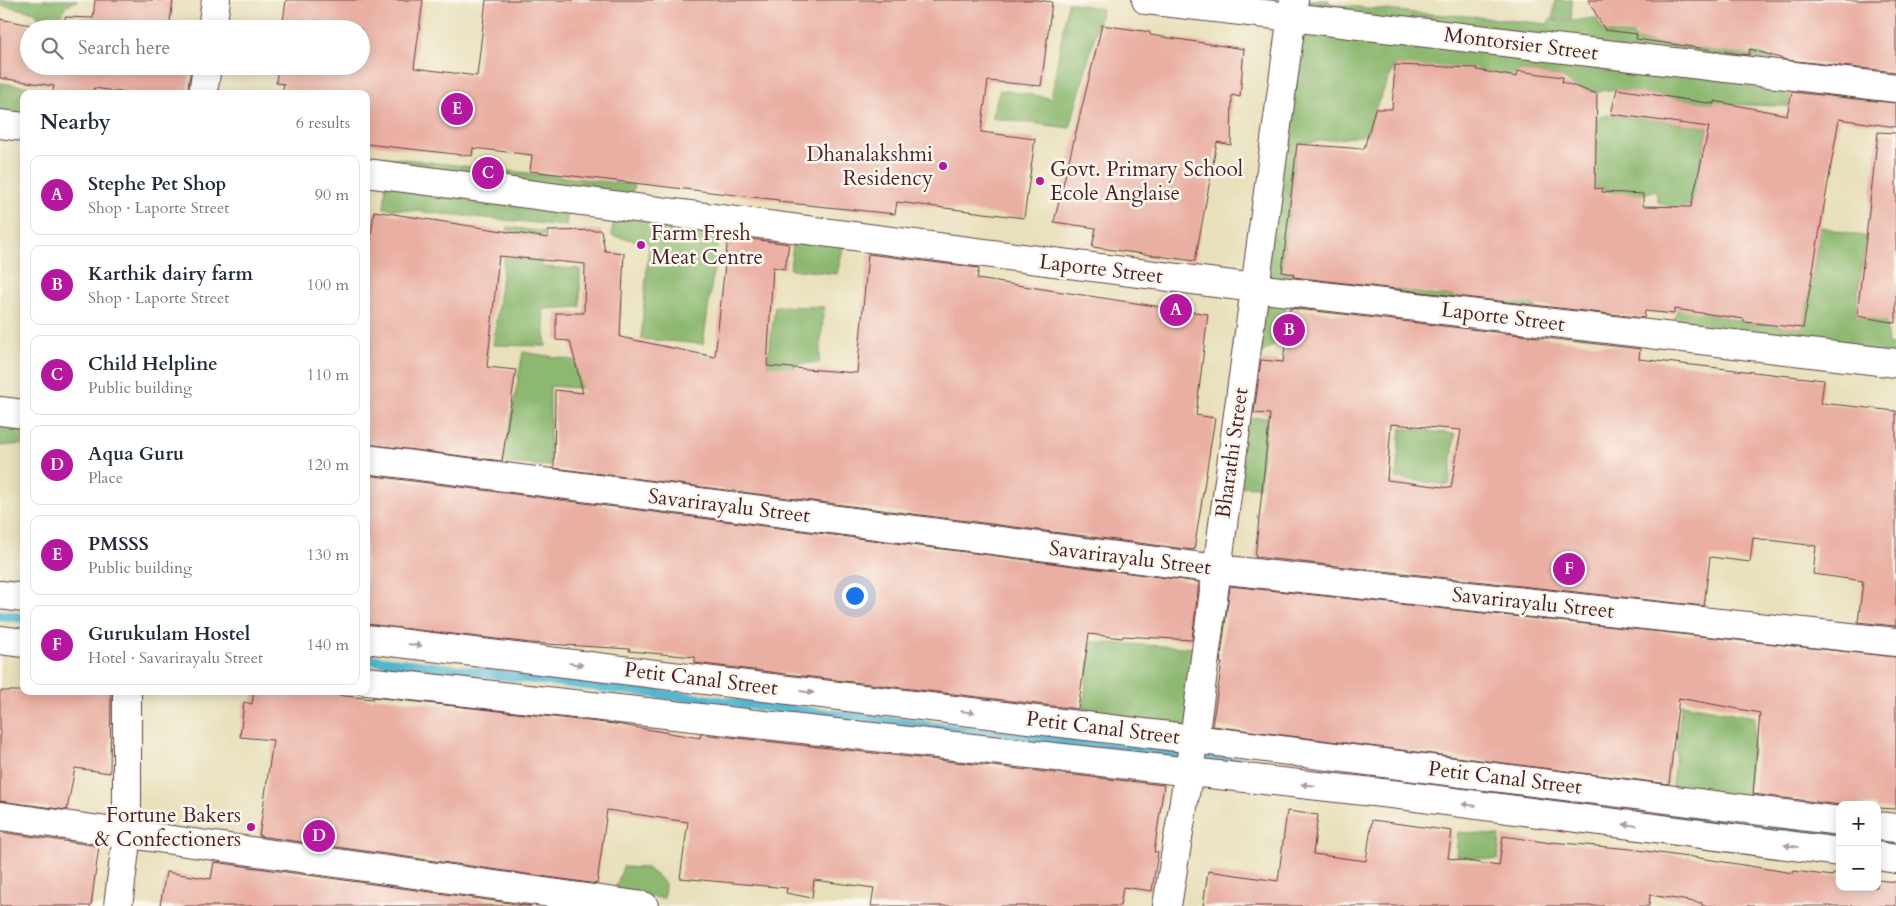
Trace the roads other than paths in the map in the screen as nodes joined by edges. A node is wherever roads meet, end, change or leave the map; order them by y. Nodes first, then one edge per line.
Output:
1 (216, 0) edge
2 (1146, 0) edge
3 (1292, 8) edge
4 (213, 20) edge
5 (206, 75) edge
6 (1896, 88) edge
7 (204, 90) edge
8 (0, 124) edge
9 (20, 126) edge
10 (370, 174) edge
11 (1254, 288) junction
12 (1896, 363) edge
13 (0, 411) edge
14 (20, 414) edge
15 (370, 460) edge
16 (1217, 569) junction
17 (0, 595) edge
18 (20, 598) edge
19 (0, 640) edge
20 (370, 640) edge
21 (20, 642) edge
22 (1896, 642) edge
23 (370, 681) edge
24 (127, 695) edge
25 (1191, 755) junction
26 (0, 816) edge
27 (1836, 821) edge
28 (1881, 826) edge
29 (1896, 828) edge
30 (127, 834) junction
31 (1836, 851) edge
32 (1881, 857) edge
33 (1896, 859) edge
34 (118, 906) edge
35 (644, 906) edge
36 (1166, 906) edge

1 - 4 street
2 - 3 street, Montorsier Street
3 - 6 street, Montorsier Street
3 - 11 street, Bharathi Street
5 - 7 street
8 - 9 street
10 - 11 street, Laporte Street
11 - 12 street, Laporte Street
11 - 16 street, Bharathi Street
13 - 14 street
15 - 16 street, Savarirayalu Street
16 - 22 street, Savarirayalu Street
16 - 25 street, Bharathi Street
17 - 18 street
19 - 21 street
20 -> 25 street, Petit Canal Street
23 - 25 street, Petit Canal Street
24 - 30 street
25 - 27 street, Petit Canal Street
31 -> 25 street, Petit Canal Street
25 - 36 street, Bharathi Street
26 - 30 street
28 - 29 street
30 - 34 street
30 - 35 street
32 - 33 street

